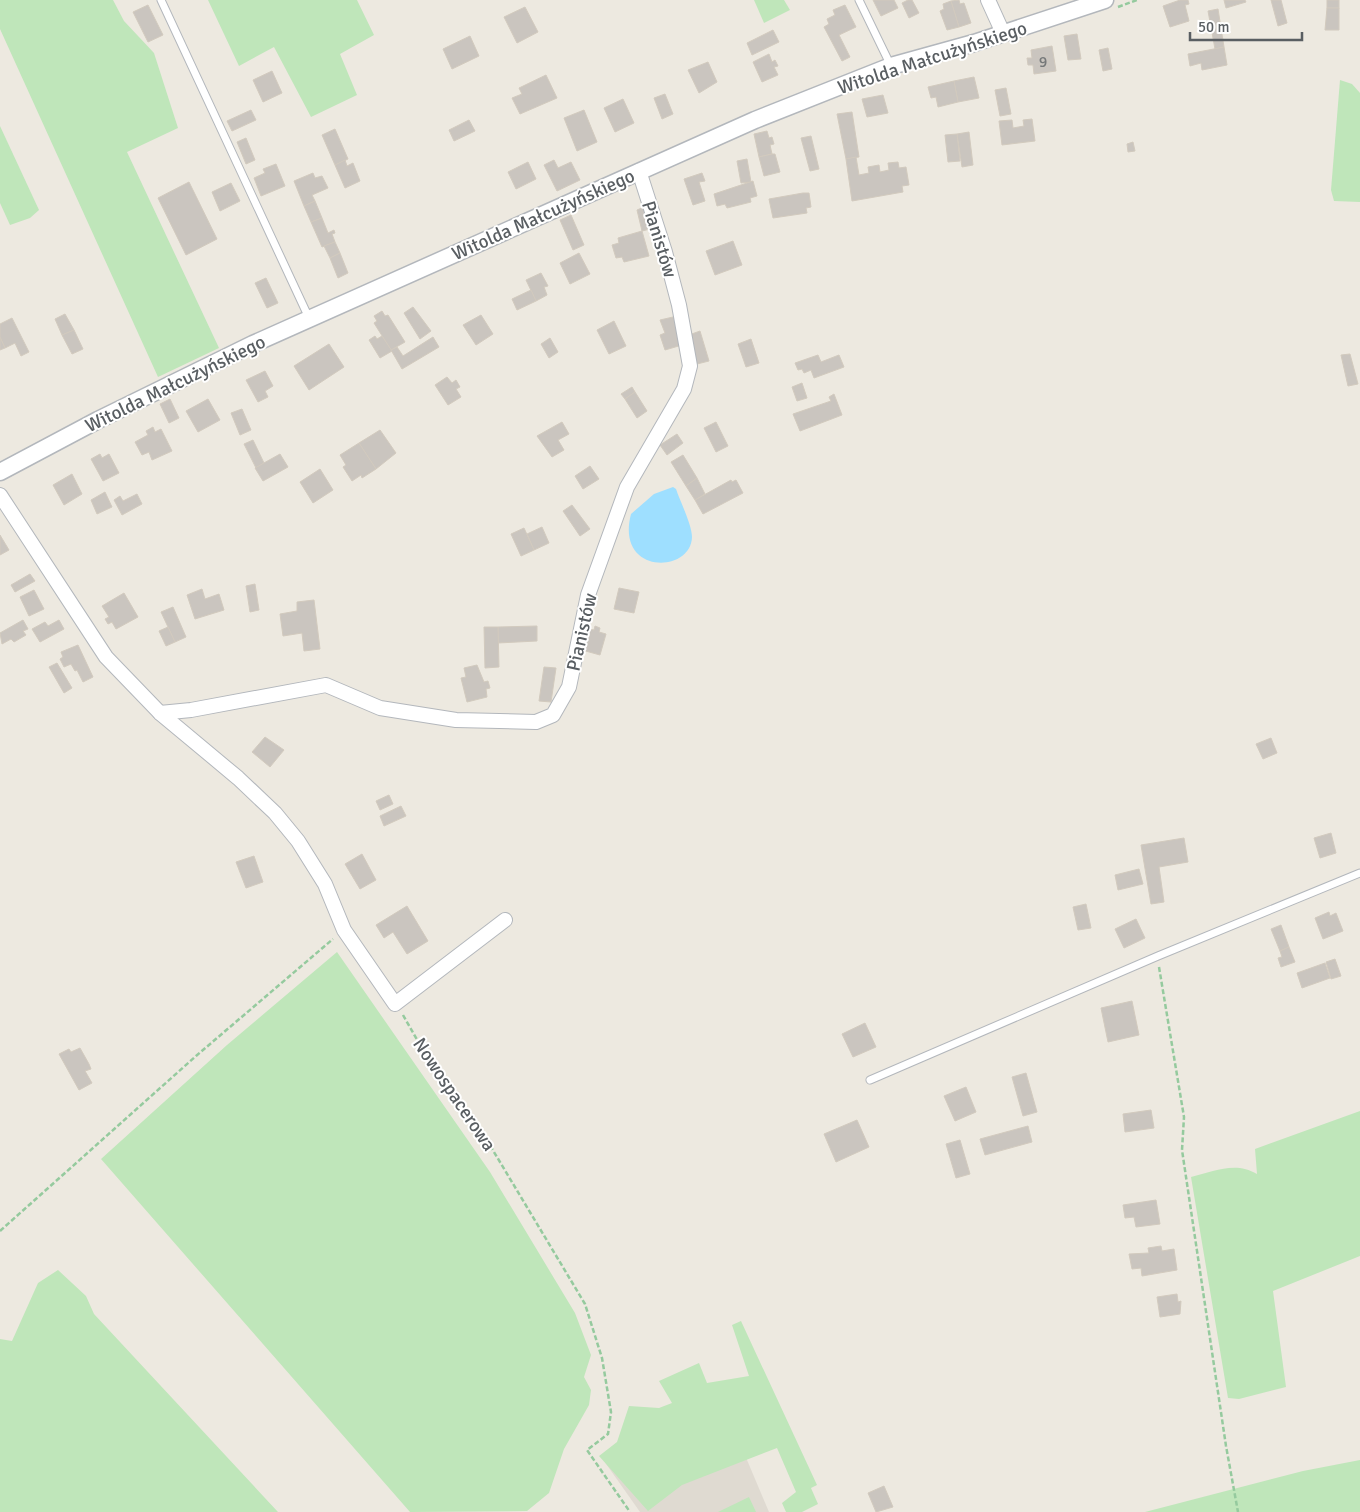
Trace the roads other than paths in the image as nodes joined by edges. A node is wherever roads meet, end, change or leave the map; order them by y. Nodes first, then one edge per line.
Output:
1 (161, 0) edge
2 (859, 0) edge
3 (988, 0) edge
4 (1104, 0) edge
5 (1004, 33) junction
6 (891, 66) junction
7 (639, 171) junction
8 (309, 318) junction
9 (0, 472) edge
10 (0, 495) edge
11 (160, 713) junction
12 (1360, 873) edge
13 (505, 920) dead end
14 (870, 1080) dead end

1 - 8 lane
2 - 6 lane
3 - 5 street
4 - 5 street, Witolda Małcużyńskiego
5 - 6 street, Witolda Małcużyńskiego
6 - 7 street, Witolda Małcużyńskiego
7 - 8 street, Witolda Małcużyńskiego
7 - 11 street, Pianistów
8 - 9 street, Witolda Małcużyńskiego
10 - 11 street
11 - 13 street
12 - 14 lane

